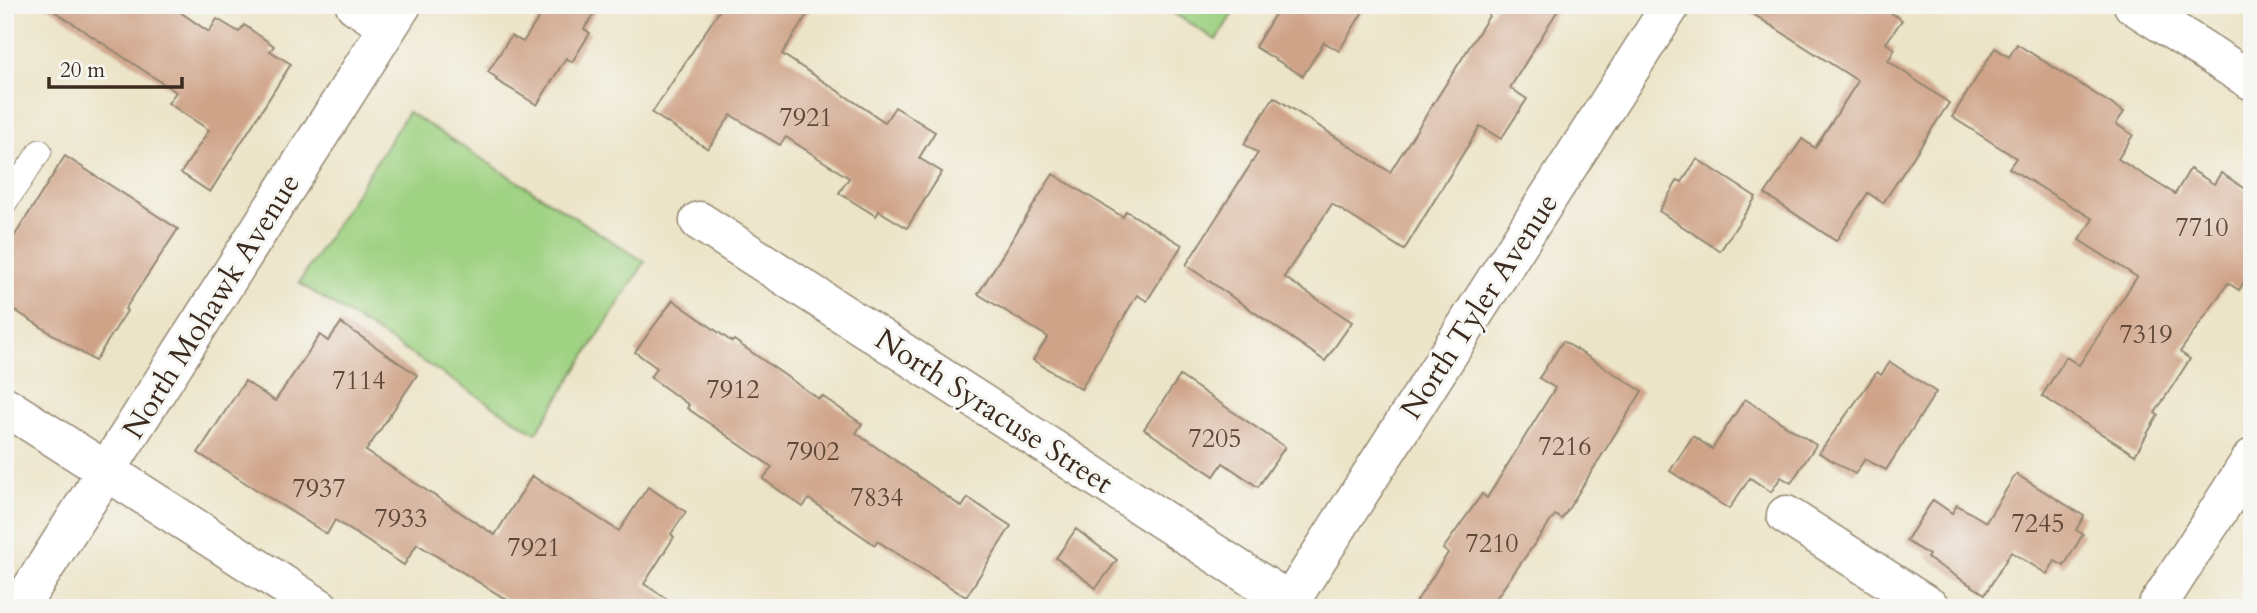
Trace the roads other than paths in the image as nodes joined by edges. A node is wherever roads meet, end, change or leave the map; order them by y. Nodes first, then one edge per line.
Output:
1 (355, 5) edge
2 (1671, 5) edge
3 (2133, 5) edge
4 (395, 16) edge
5 (2252, 81) edge
6 (40, 151) dead end
7 (5, 203) edge
8 (699, 221) dead end
9 (5, 406) edge
10 (2252, 458) edge
11 (106, 471) junction
12 (1786, 515) dead end
13 (1288, 605) edge
14 (19, 608) edge
15 (320, 608) edge
16 (1931, 608) edge
17 (2156, 608) edge

1 - 4 street
2 - 13 street, North Tyler Avenue
3 - 5 street
4 - 11 street, North Mohawk Avenue
6 - 7 lane
8 - 13 street, North Syracuse Street
9 - 11 street
10 - 17 street
11 - 14 street, North Mohawk Avenue
11 - 15 street
12 - 16 street

